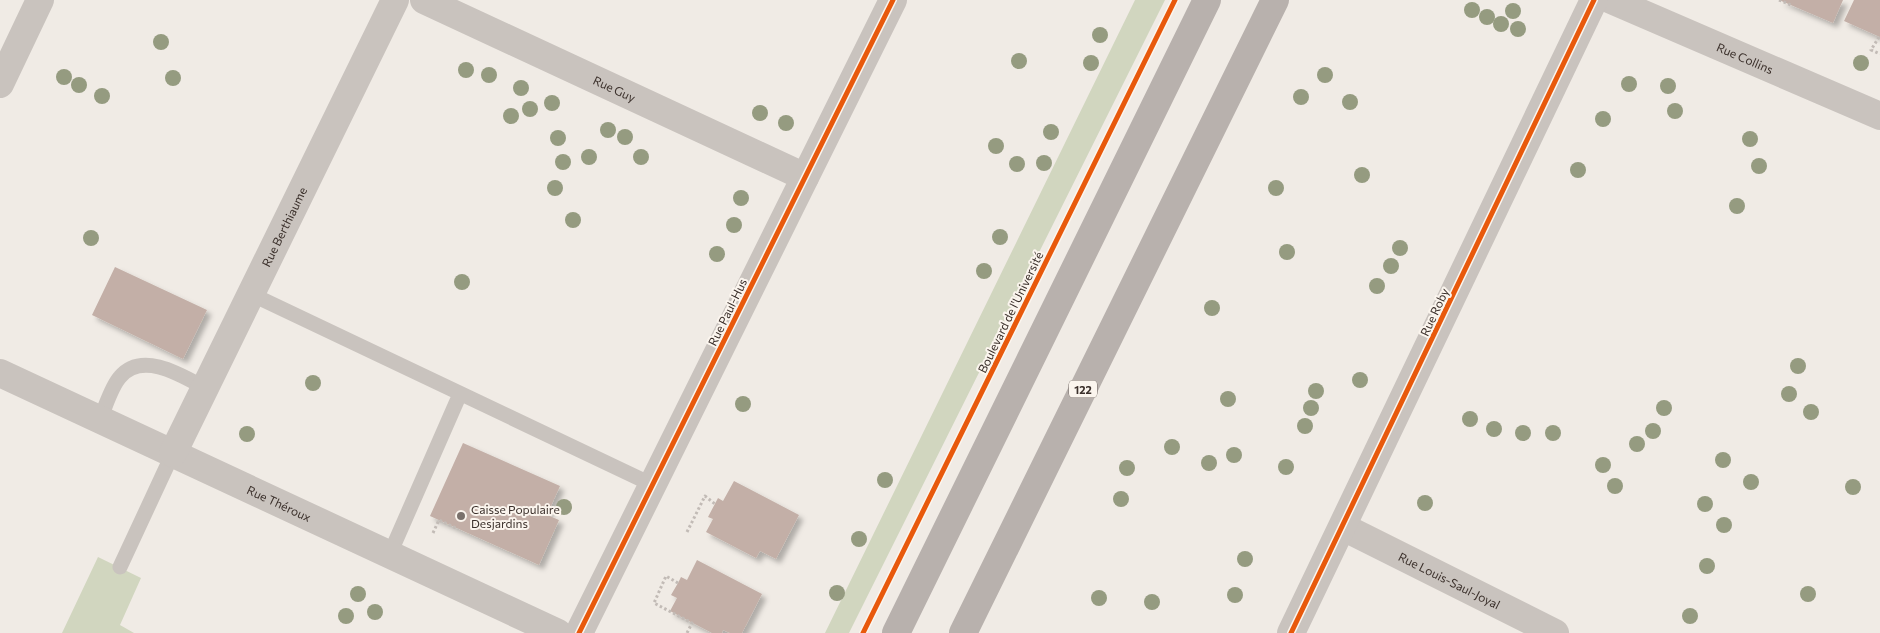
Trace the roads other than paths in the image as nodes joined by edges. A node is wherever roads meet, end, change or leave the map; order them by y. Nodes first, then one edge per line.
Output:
1 (40, 0) edge
2 (395, 0) edge
3 (424, 0) edge
4 (893, 0) edge
5 (1207, 0) edge
6 (1275, 0) edge
7 (1594, 0) edge
8 (1611, 0) edge
9 (0, 84) edge
10 (1880, 116) edge
11 (805, 177) junction
12 (251, 294) junction
13 (0, 373) edge
14 (206, 388) junction
15 (460, 394) junction
16 (100, 419) junction
17 (173, 453) junction
18 (653, 485) junction
19 (1343, 526) junction
20 (389, 556) junction
21 (120, 567) dead end
22 (558, 633) edge
23 (580, 633) edge
24 (896, 633) edge
25 (963, 633) edge
26 (1291, 633) edge
27 (1555, 633) edge

1 - 9 street
2 - 12 street, Rue Berthiaume
3 - 11 street, Rue Guy
4 - 11 street, Rue Paul-Hus
5 - 24 main road
6 - 25 main road, 122
7 - 19 street, Rue Roby
8 - 10 street, Rue Collins
11 - 18 street, Rue Paul-Hus
12 - 14 street, Rue Berthiaume
12 - 15 lane
13 - 16 street, Rue Théroux
14 - 16 lane
14 - 17 street, Rue Berthiaume
15 - 18 lane
15 - 20 lane
16 - 17 street, Rue Théroux
17 - 20 street, Rue Théroux
17 - 21 lane
18 - 23 street, Rue Paul-Hus
19 - 26 street, Rue Roby
19 - 27 street, Rue Louis-Saul-Joyal
20 - 22 street, Rue Théroux

